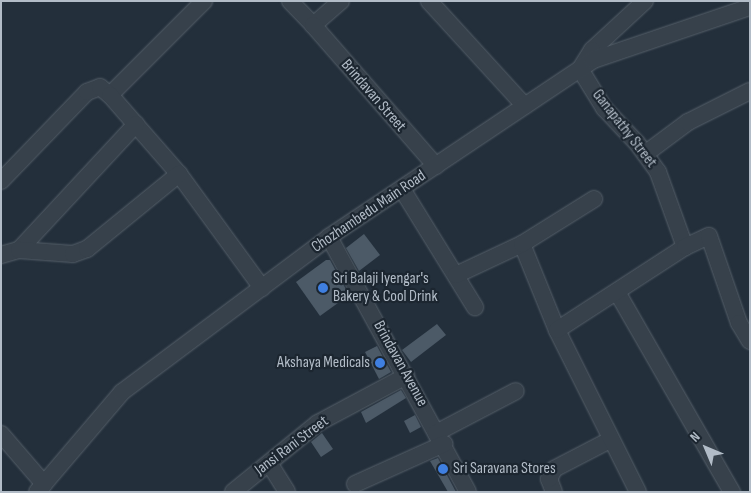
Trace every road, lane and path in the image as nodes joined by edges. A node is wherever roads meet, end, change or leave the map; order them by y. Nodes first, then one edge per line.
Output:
1 (204, 1) edge
2 (290, 1) edge
3 (341, 1) edge
4 (429, 1) edge
5 (645, 1) edge
6 (750, 7) edge
7 (313, 25) junction
8 (580, 69) junction
9 (750, 91) edge
10 (110, 95) junction
11 (525, 106) junction
12 (136, 124) junction
13 (645, 154) junction
14 (436, 166) junction
15 (179, 174) junction
16 (1, 181) edge
17 (402, 189) junction
18 (594, 199) dead end
19 (330, 238) junction
20 (522, 244) junction
21 (685, 247) junction
22 (19, 250) junction
23 (1, 255) edge
24 (456, 275) junction
25 (262, 288) junction
26 (617, 292) junction
27 (475, 307) dead end
28 (557, 330) junction
29 (750, 341) edge
30 (406, 376) junction
31 (516, 391) dead end
32 (1, 434) edge
33 (440, 439) junction
34 (610, 440) junction
35 (269, 463) junction
36 (355, 484) dead end
37 (41, 488) edge
38 (233, 492) edge
39 (287, 492) edge
40 (468, 492) edge
41 (554, 492) edge
42 (638, 492) edge
43 (732, 492) edge

1 - 10 street
2 - 7 street, Brindavan Street
3 - 7 street
4 - 11 street
5 - 8 street
6 - 8 street, Chozhambedu Main Road
7 - 14 street, Brindavan Street
8 - 11 street, Chozhambedu Main Road
8 - 13 street, Ganapathy Street
9 - 13 street
10 - 12 street
10 - 16 street
11 - 14 street, Chozhambedu Main Road
12 - 15 street
12 - 22 street
13 - 21 street, Ganapathy Street
14 - 17 street, Chozhambedu Main Road
15 - 22 street
15 - 25 street
17 - 19 street, Chozhambedu Main Road
17 - 24 street
18 - 20 street
19 - 25 street, Chozhambedu Main Road
19 - 30 street, Brindavan Avenue
20 - 24 street
20 - 28 street
21 - 26 street
21 - 29 street
22 - 23 street
24 - 27 street
25 - 37 street, Chozhambedu Main Road
26 - 28 street
26 - 43 street
28 - 34 street
30 - 33 street, Brindavan Avenue
30 - 35 street, Jansi Rani Street
31 - 33 street
32 - 37 street
33 - 36 street
33 - 40 street, Brindavan Avenue
34 - 41 street
34 - 42 street
35 - 38 street, Jansi Rani Street
35 - 39 street

